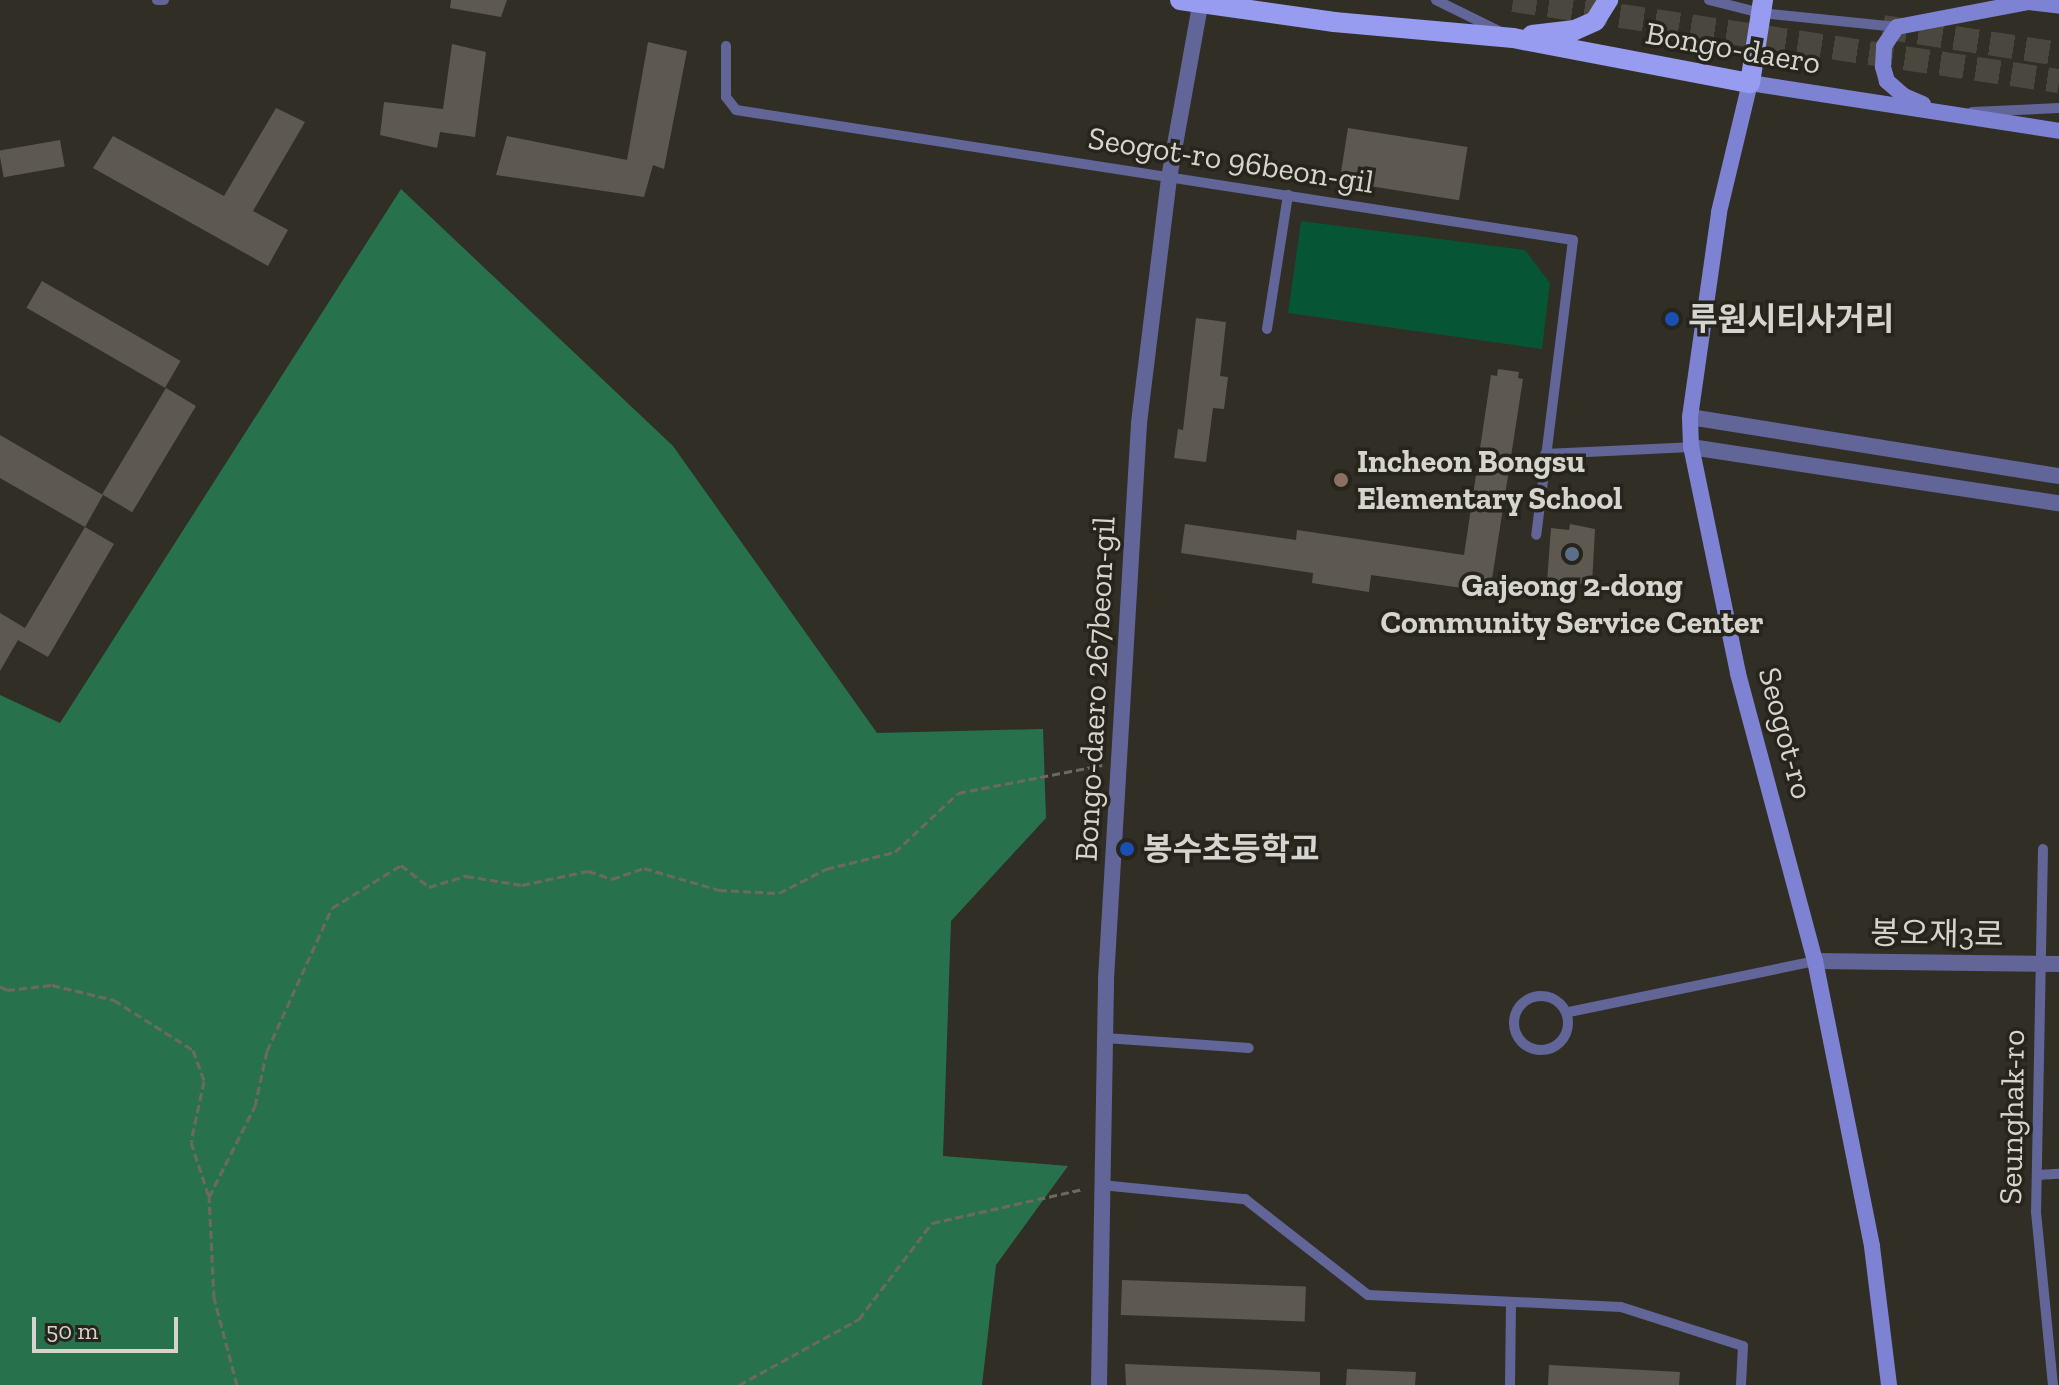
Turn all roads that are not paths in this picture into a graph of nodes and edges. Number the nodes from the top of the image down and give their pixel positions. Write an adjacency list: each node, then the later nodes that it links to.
1 (157, 0): 2 (lane)
2 (164, 0)
3 (1180, 0): 7 (main road, Bongo-daero)
4 (1436, 0): 12 (lane)
5 (1608, 0): 12 (main road)
6 (1709, 0): 9 (lane)
7 (1201, 1): 12 (main road, Bongo-daero); 18 (street, Bongo-daero 267beon-gil)
8 (2022, 1): 10 (main road); 11 (main road)
9 (1762, 6): 11 (lane); 14 (main road, Seogot-ro)
10 (2059, 6)
11 (1897, 27): 16 (main road)
12 (1513, 38): 14 (main road, Bongo-daero)
13 (726, 46): 18 (lane, Seogot-ro 96beon-gil)
14 (1750, 83): 16 (main road, Bongo-daero); 21 (main road, Seogot-ro)
15 (2059, 108): 16 (lane, Bongo-daero)
16 (1942, 113): 17 (main road, Bongo-daero)
17 (2059, 131)
18 (1169, 178): 19 (lane, Seogot-ro 96beon-gil); 32 (street, Bongo-daero 267beon-gil)
19 (1288, 195): 20 (lane); 23 (lane, Seogot-ro 96beon-gil)
20 (1267, 329)
21 (1690, 417): 22 (main road, Seogot-ro); 24 (street)
22 (1691, 447): 23 (lane); 25 (street); 28 (main road, Seogot-ro)
23 (1545, 454): 26 (lane, Seogot-ro 96beon-gil)
24 (2059, 476)
25 (2059, 503)
26 (1536, 535)
27 (2043, 849): 29 (lane, Seunghak-ro)
28 (1815, 961): 29 (street, 봉오재3로); 31 (lane); 41 (main road, Seogot-ro)
29 (2040, 963): 30 (street, 봉오재3로); 35 (lane, Seunghak-ro)
30 (2059, 964)
31 (1569, 1012): 31 (lane)
32 (1105, 1038): 33 (lane); 36 (street, Bongo-daero 267beon-gil)
33 (1249, 1048)
34 (2059, 1174): 35 (lane)
35 (2037, 1175): 42 (lane, Seunghak-ro)
36 (1101, 1185): 37 (lane); 38 (street, Bongo-daero 267beon-gil)
37 (1511, 1302): 39 (lane); 40 (lane)
38 (1099, 1385)
39 (1510, 1385)
40 (1741, 1385)
41 (1889, 1385)
42 (2053, 1385)

